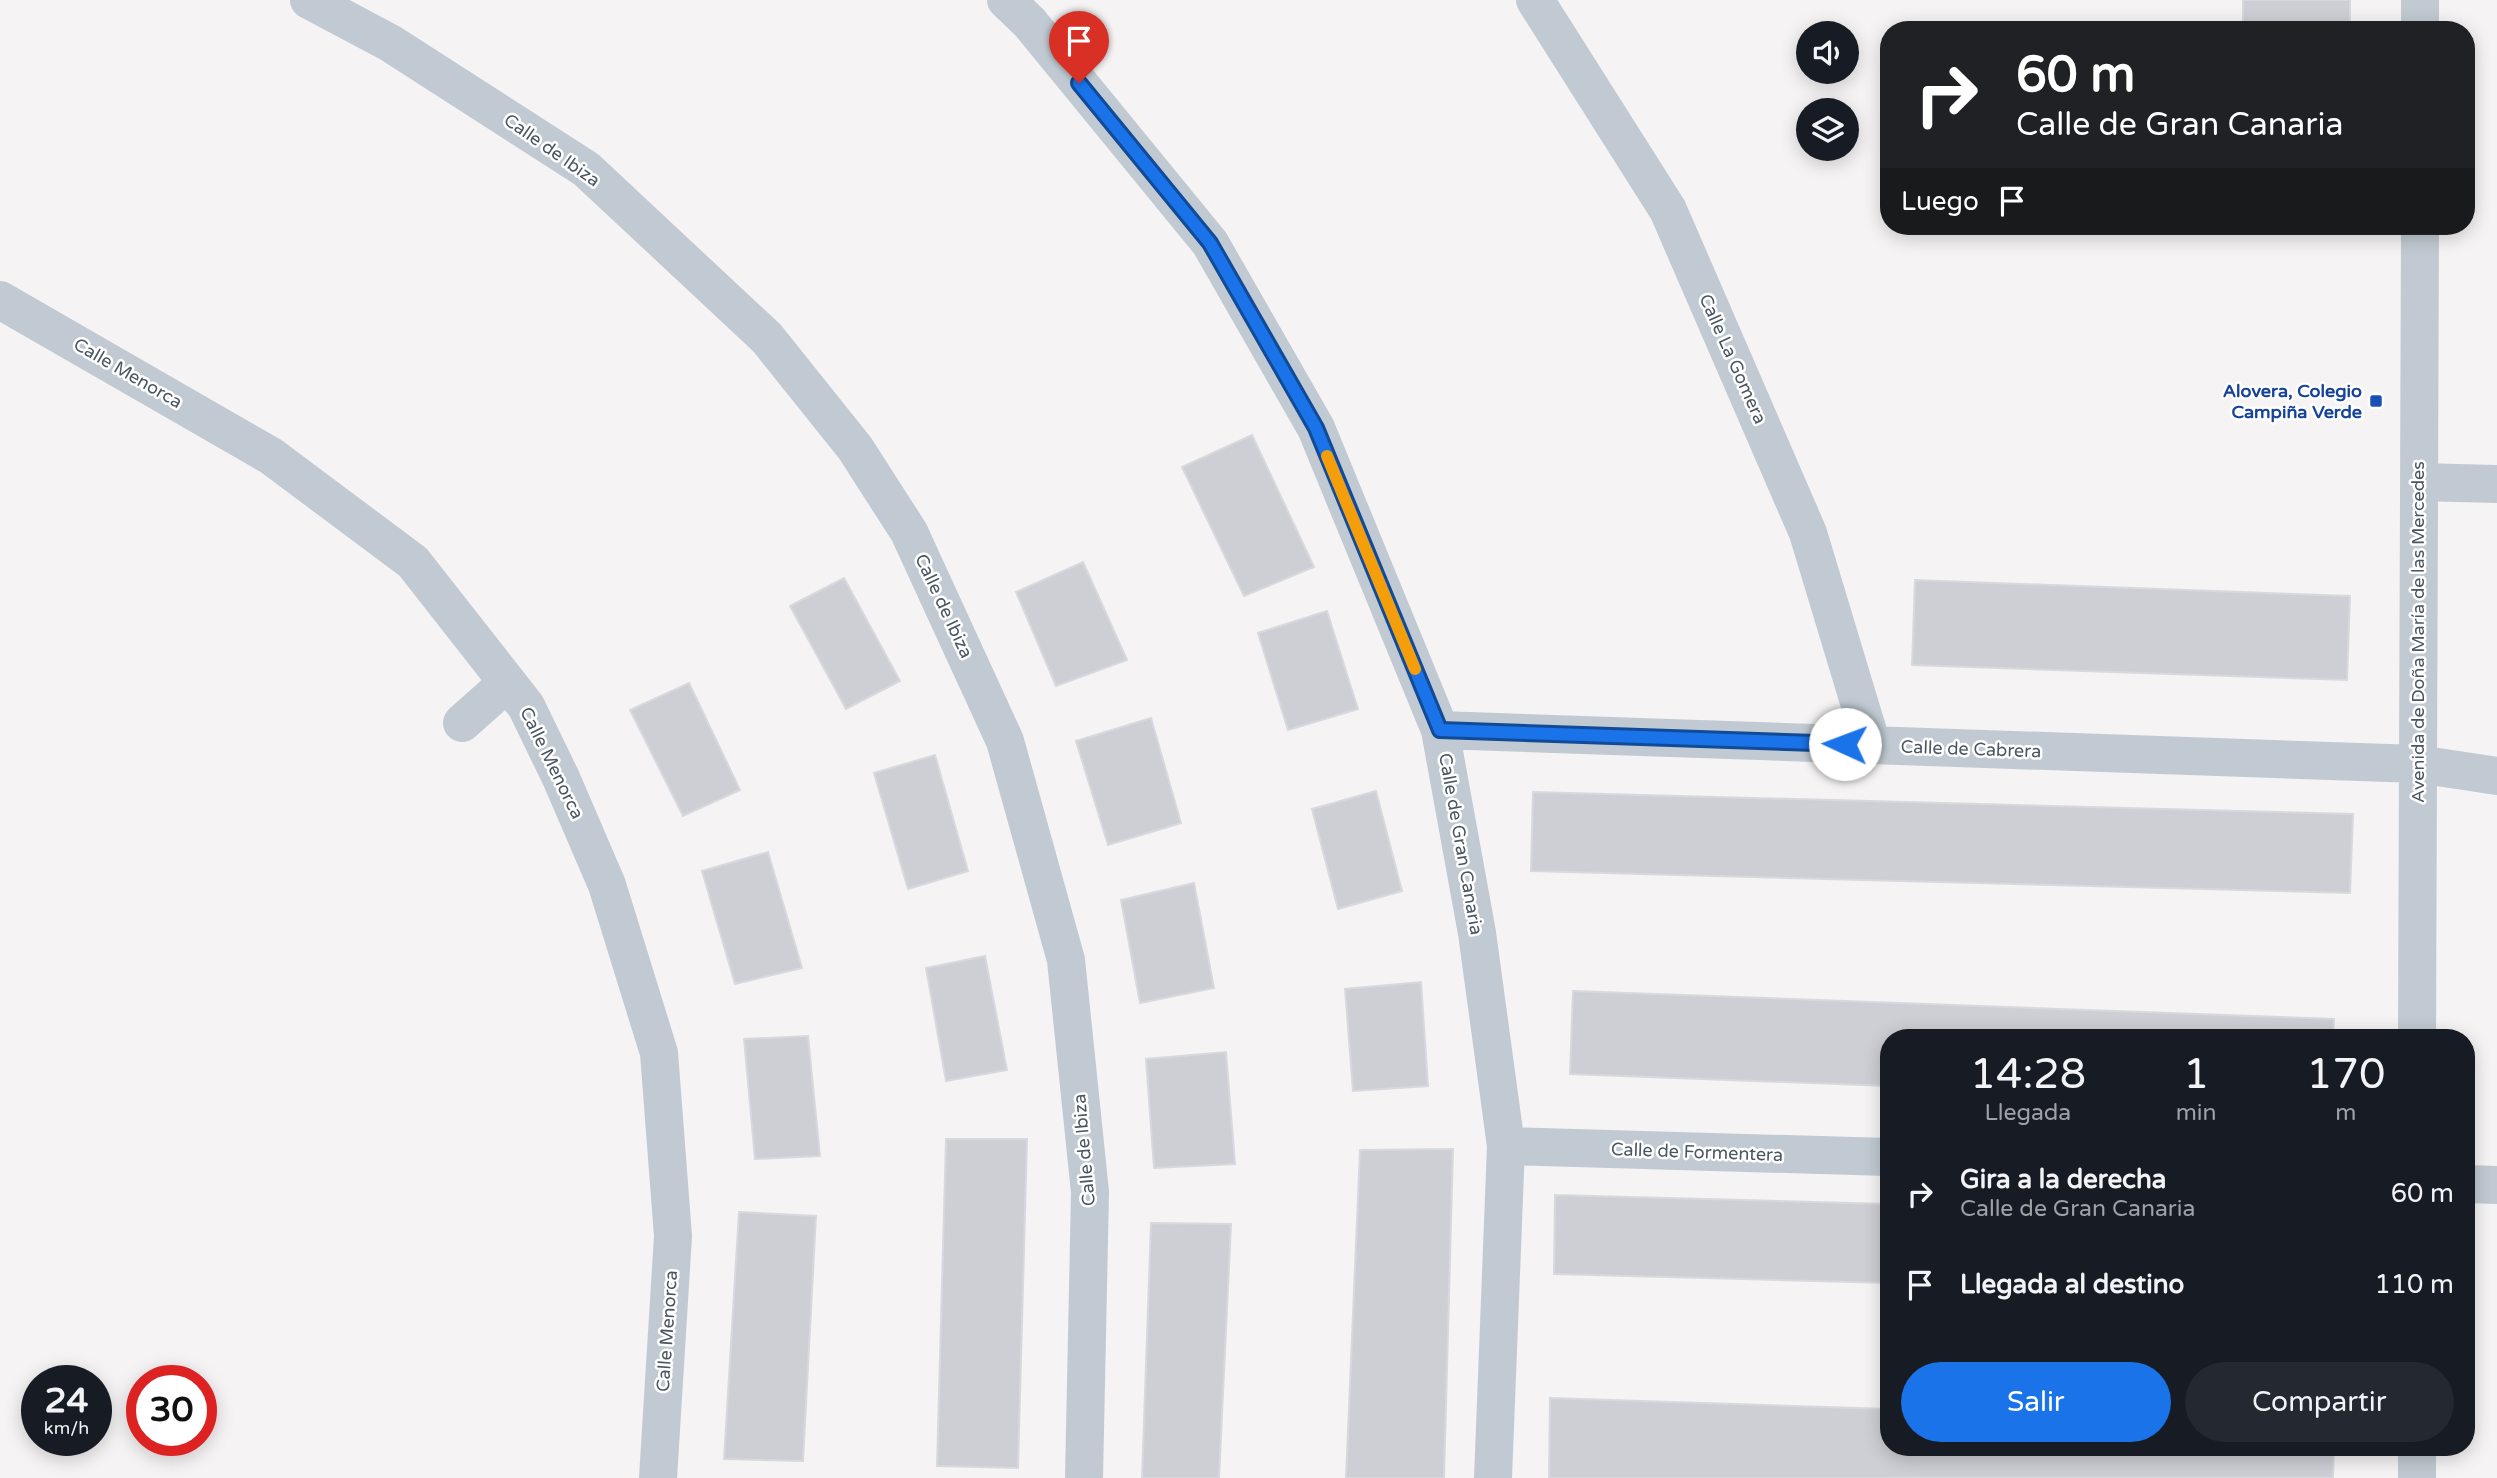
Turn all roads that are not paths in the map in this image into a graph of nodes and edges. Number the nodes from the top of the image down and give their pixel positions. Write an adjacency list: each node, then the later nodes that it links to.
1 (309, 0): 23 (street, Calle de Ibiza)
2 (1006, 0): 12 (street, Calle de Gran Canaria)
3 (1535, 0): 13 (street, Calle La Gomera)
4 (2420, 0): 5 (street)
5 (2420, 21)
6 (2420, 235): 8 (street, Avenida de Doña María de las Mercedes)
7 (0, 300): 10 (street, Calle Menorca)
8 (2419, 482): 9 (street); 14 (street, Avenida de Doña María de las Mercedes)
9 (2497, 484)
10 (508, 682): 11 (street); 22 (street, Calle Menorca)
11 (462, 723)
12 (1440, 730): 13 (street, Calle de Cabrera); 17 (street, Calle de Gran Canaria)
13 (1872, 745): 14 (street, Calle de Cabrera)
14 (2418, 764): 15 (street, Calle de Cabrera); 16 (street, Avenida de Doña María de las Mercedes)
15 (2497, 776)
16 (2417, 1029)
17 (1506, 1146): 18 (street, Calle de Formentera); 24 (street, Calle de Gran Canaria)
18 (1880, 1157)
19 (2475, 1184): 20 (street)
20 (2497, 1185)
21 (2417, 1456): 25 (street)
22 (658, 1478)
23 (1084, 1478)
24 (1493, 1478)
25 (2417, 1478)

